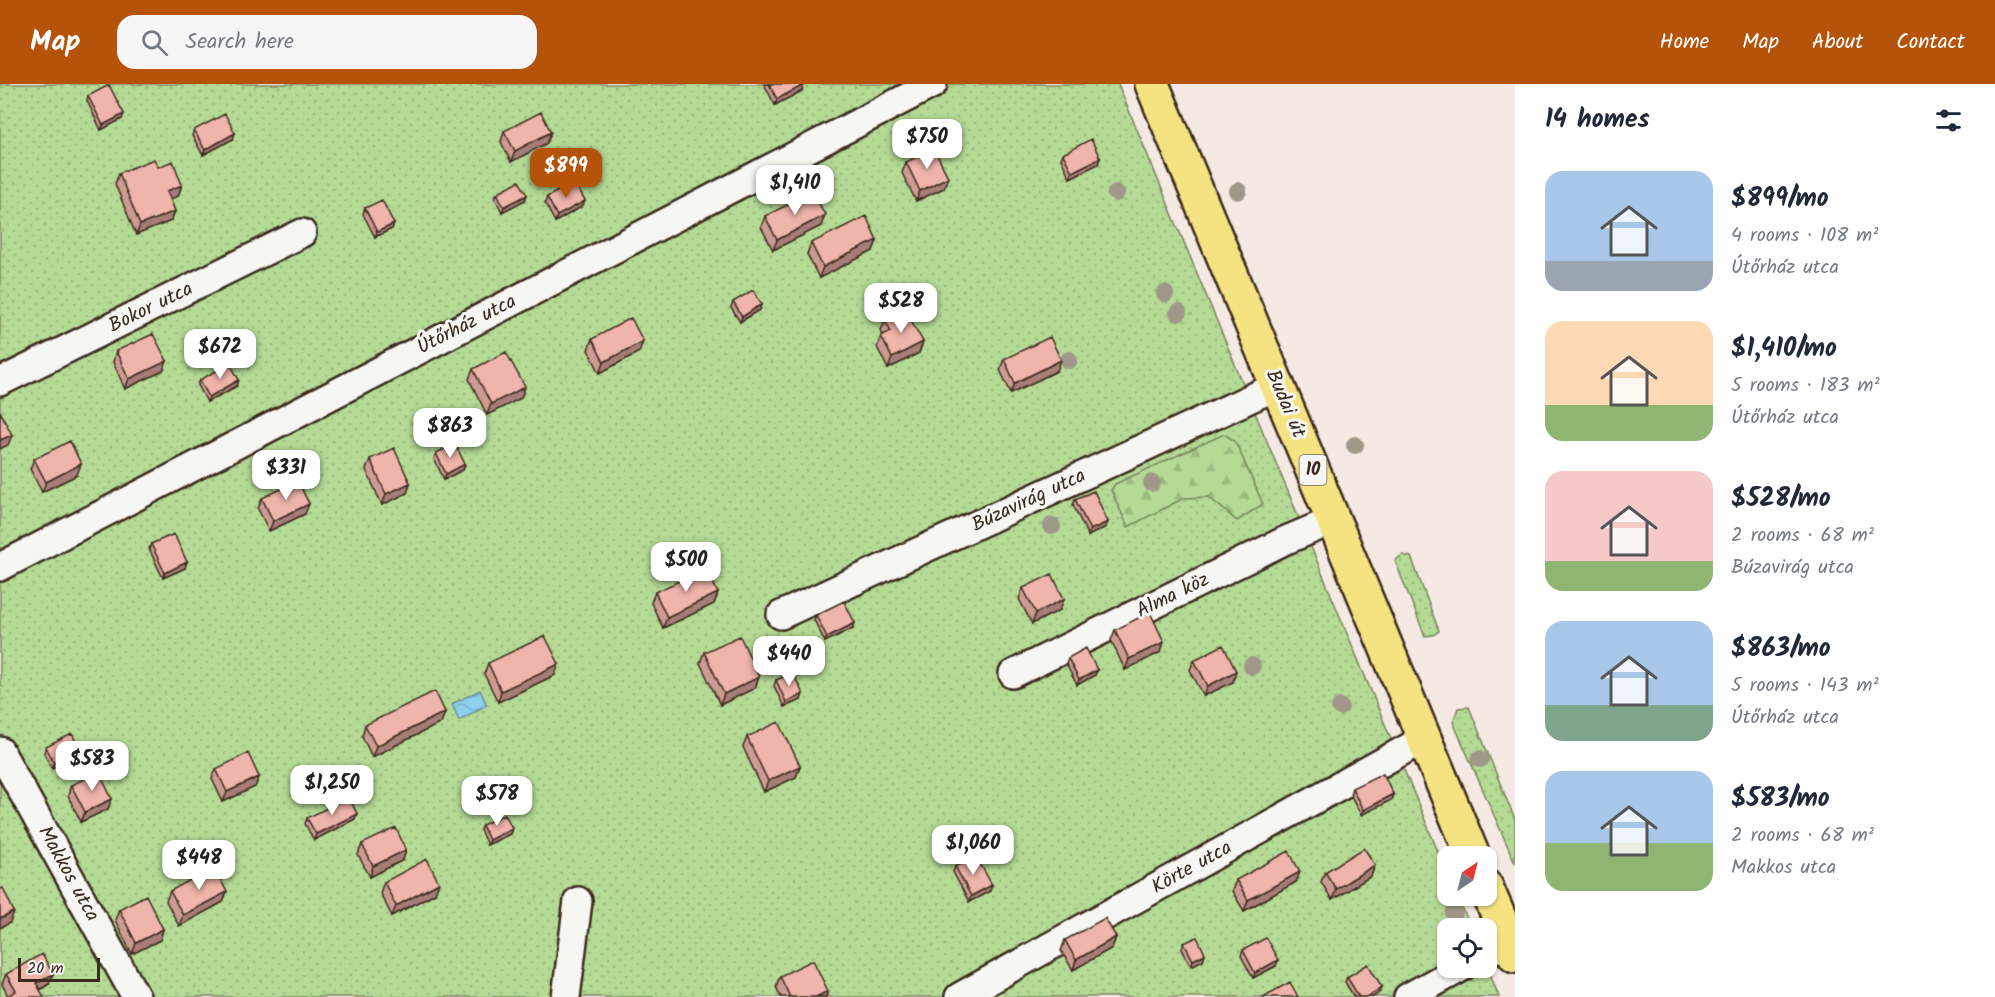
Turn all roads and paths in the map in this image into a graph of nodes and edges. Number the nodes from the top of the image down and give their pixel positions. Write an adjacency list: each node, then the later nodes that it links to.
1 (933, 84): 7 (street, Útőrház utca)
2 (1152, 84): 5 (main road, Budai út / 10)
3 (302, 233): 4 (street, Bokor utca)
4 (0, 382)
5 (1277, 386): 6 (main road, Budai út / 10); 8 (street, Búzavirág utca)
6 (1334, 520): 9 (street, Alma köz); 10 (main road, Budai út / 10)
7 (0, 567)
8 (782, 615)
9 (1013, 674)
10 (1424, 739): 12 (main road, Budai út / 10); 19 (street, Körte utca)
11 (0, 751): 17 (street, Makkos utca)
12 (1469, 846)
13 (578, 901): 18 (street)
14 (1491, 906): 15 (main road)
15 (1504, 950)
16 (1443, 978): 20 (street)
17 (136, 997)
18 (567, 997)
19 (959, 997)
20 (1408, 997)

